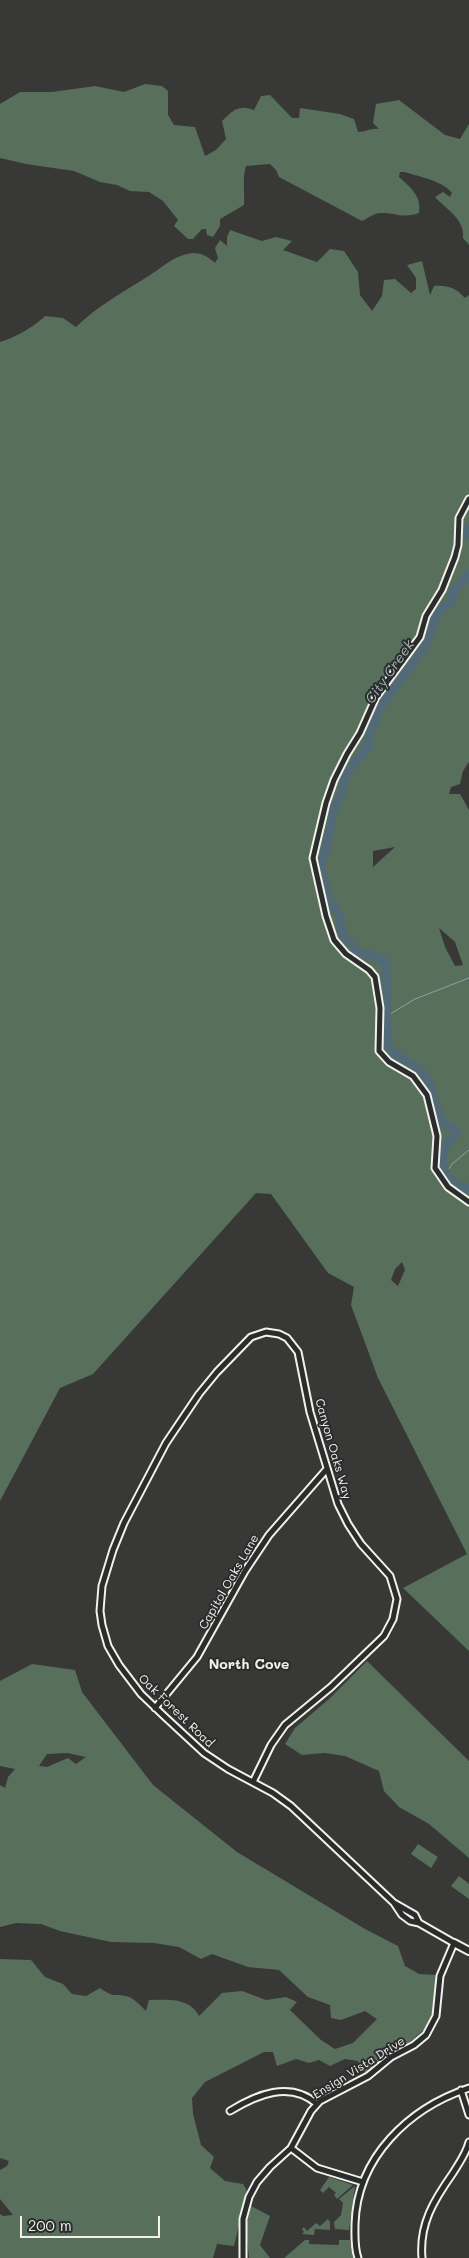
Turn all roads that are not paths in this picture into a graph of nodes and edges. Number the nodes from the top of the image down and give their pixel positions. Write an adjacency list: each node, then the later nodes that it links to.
1 (469, 499): 2 (street)
2 (469, 1202)
3 (273, 1332): 4 (street, Canyon Oaks Way); 5 (street, Oak Forest Road)
4 (326, 1470): 5 (street, Capitol Oaks Lane); 6 (street, Canyon Oaks Way)
5 (156, 1708): 6 (street, Oak Forest Road)
6 (253, 1782): 7 (street, Oak Forest Road)
7 (454, 1943): 8 (street); 11 (street, Ensign Vista Drive)
8 (469, 1951)
9 (469, 2088): 10 (street)
10 (461, 2090): 13 (street); 16 (street)
11 (317, 2104): 12 (street); 15 (street, Ensign Vista Drive)
12 (230, 2111)
13 (469, 2114)
14 (469, 2142): 19 (street)
15 (291, 2148): 16 (street); 17 (street, Ensign Vista Drive)
16 (363, 2182): 18 (street)
17 (243, 2258)
18 (358, 2258)
19 (422, 2258)

